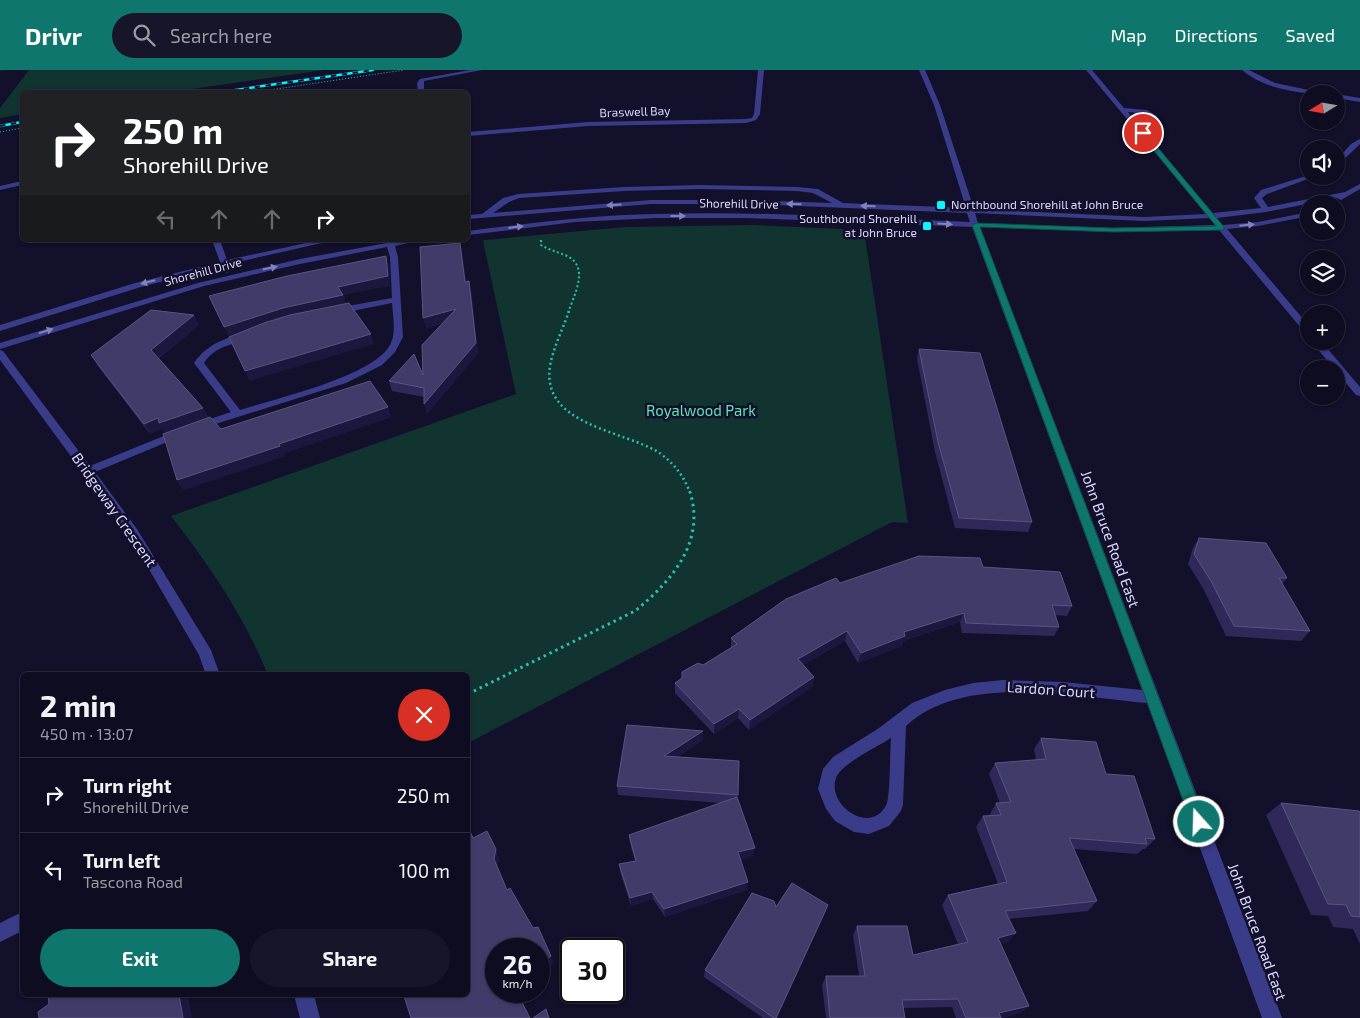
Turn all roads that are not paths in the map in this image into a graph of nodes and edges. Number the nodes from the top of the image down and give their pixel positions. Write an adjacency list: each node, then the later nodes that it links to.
1 (480, 70): 7 (street)
2 (760, 70): 12 (street, Braswell Bay)
3 (922, 70): 22 (street, John Bruce Road East)
4 (1088, 70): 10 (street)
5 (1246, 70): 6 (street)
6 (1300, 89)
7 (421, 90)
8 (1345, 98): 9 (street)
9 (1360, 100)
10 (1122, 110): 11 (street); 11 (street)
11 (1131, 120): 26 (street)
12 (470, 134)
13 (1360, 140): 14 (street)
14 (1345, 157)
15 (1300, 180): 21 (street)
16 (20, 183): 18 (street)
17 (1360, 186): 19 (street, Shorehill Drive)
18 (0, 188)
19 (1347, 194): 21 (street, Shorehill Drive)
20 (842, 206): 22 (street, Shorehill Drive, one-way to 20); 23 (street, Shorehill Drive, one-way to 23); 23 (street, Shorehill Drive)
21 (1266, 210): 26 (street, Shorehill Drive)
22 (971, 211): 26 (street, Shorehill Drive); 27 (street, John Bruce Road East)
23 (485, 215): 25 (street, Shorehill Drive)
24 (1300, 215): 28 (street, Shorehill Drive, one-way to 24)
25 (470, 217)
26 (1212, 217): 28 (street)
27 (976, 225): 28 (street, Shorehill Drive); 29 (street, Shorehill Drive, one-way to 27); 48 (street, John Bruce Road East)
28 (1221, 228): 38 (street)
29 (470, 233)
30 (217, 242): 34 (street)
31 (323, 242): 34 (street, Shorehill Drive)
32 (404, 242): 33 (street, Shorehill Drive)
33 (390, 244): 35 (street, Shorehill Drive, one-way to 33); 36 (street)
34 (224, 263): 35 (street); 39 (street, Shorehill Drive, one-way to 39)
35 (230, 277): 41 (street, Shorehill Drive, one-way to 35)
36 (396, 300): 37 (street); 45 (street)
37 (325, 314)
38 (1300, 321)
39 (0, 328)
40 (257, 332): 45 (street)
41 (0, 346)
42 (1324, 350): 44 (street)
43 (0, 353): 46 (street, Bridgeway Crescent)
44 (1360, 393)
45 (238, 414): 46 (street)
46 (88, 471): 47 (street, Bridgeway Crescent)
47 (212, 672)
48 (1152, 697): 49 (street, Lardon Court); 54 (street, John Bruce Road East)
49 (899, 723): 49 (street, Lardon Court)
50 (20, 923): 51 (street)
51 (0, 933)
52 (305, 997): 53 (street)
53 (310, 1018)
54 (1272, 1018)

